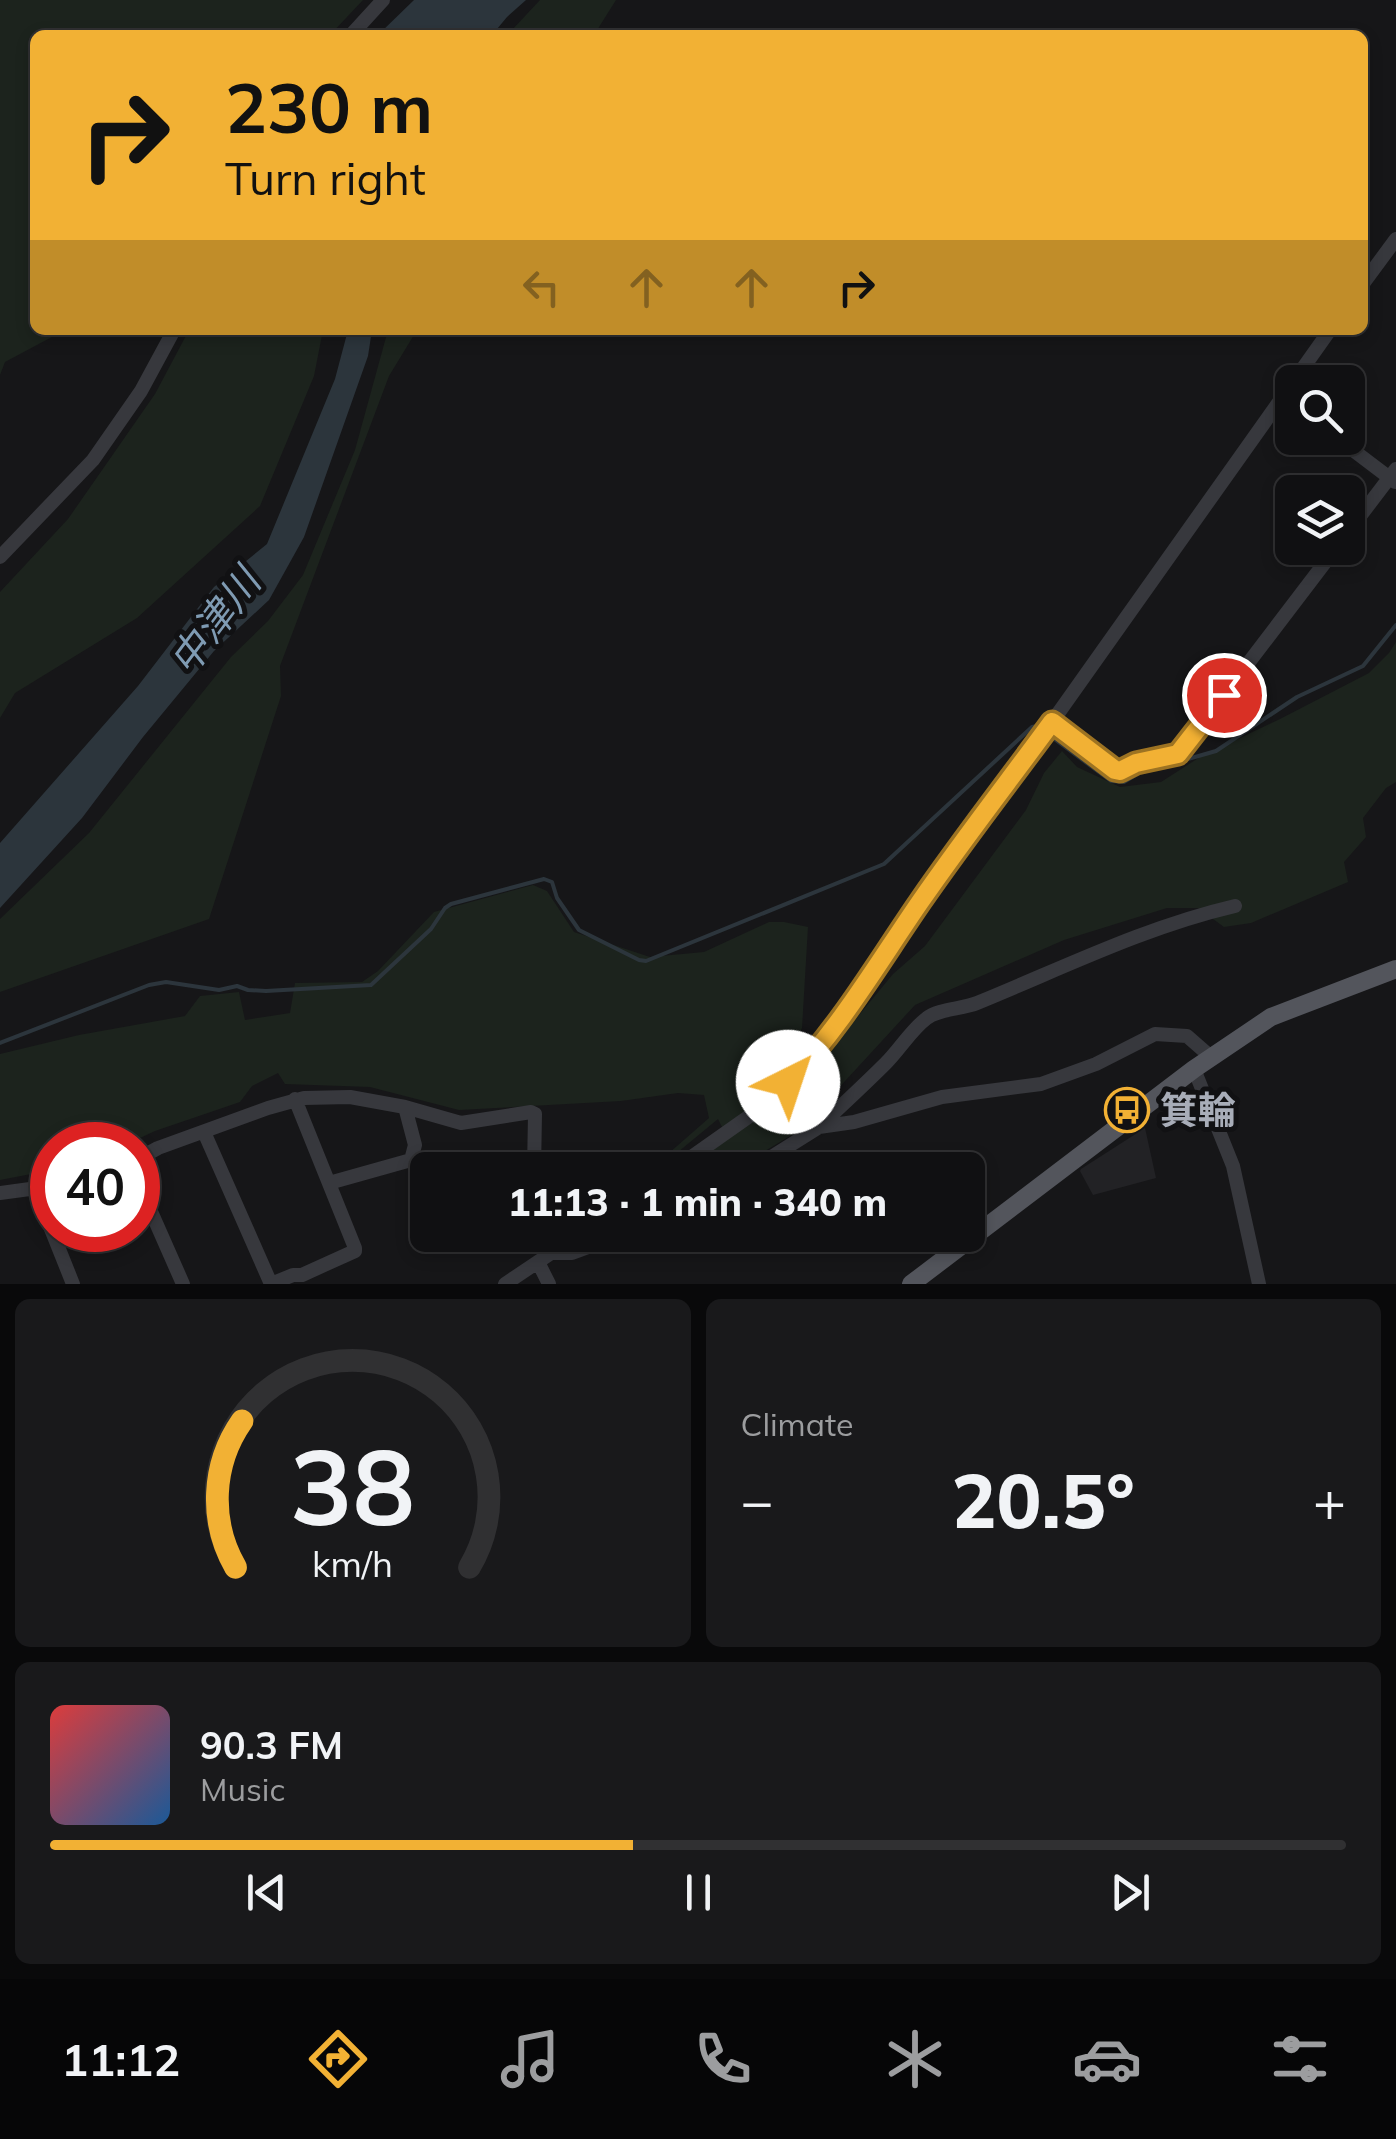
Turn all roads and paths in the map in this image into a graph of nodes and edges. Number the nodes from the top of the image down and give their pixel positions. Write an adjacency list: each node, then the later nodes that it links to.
1 (383, 0): 2 (street)
2 (356, 30)
3 (1396, 239): 4 (street)
4 (1368, 277)
5 (171, 335): 12 (street)
6 (1327, 335): 7 (street)
7 (1308, 365)
8 (1275, 416): 14 (street)
9 (1362, 455): 10 (street)
10 (1394, 476): 11 (street)
11 (1365, 511)
12 (0, 556)
13 (1323, 565): 14 (street)
14 (1051, 723): 26 (street)
15 (1235, 906): 21 (street)
16 (1396, 969): 17 (main road)
17 (1212, 1057): 18 (main road); 21 (street)
18 (1194, 1069): 42 (main road); 43 (street)
19 (295, 1099): 20 (street); 22 (street); 29 (street)
20 (406, 1107): 24 (street); 25 (street)
21 (819, 1127): 27 (street)
22 (204, 1132): 23 (street); 37 (street)
23 (160, 1147)
24 (413, 1152)
25 (534, 1152)
26 (699, 1152)
27 (779, 1152)
28 (410, 1160): 29 (street)
29 (328, 1183): 37 (street)
30 (30, 1190): 31 (street)
31 (0, 1193)
32 (160, 1231): 39 (street)
33 (60, 1252): 38 (street)
34 (578, 1252): 35 (street)
35 (551, 1253): 36 (street)
36 (538, 1262): 40 (street); 41 (street)
37 (304, 1280)
38 (73, 1284)
39 (184, 1284)
40 (505, 1284)
41 (549, 1284)
42 (911, 1284)
43 (1258, 1284)

